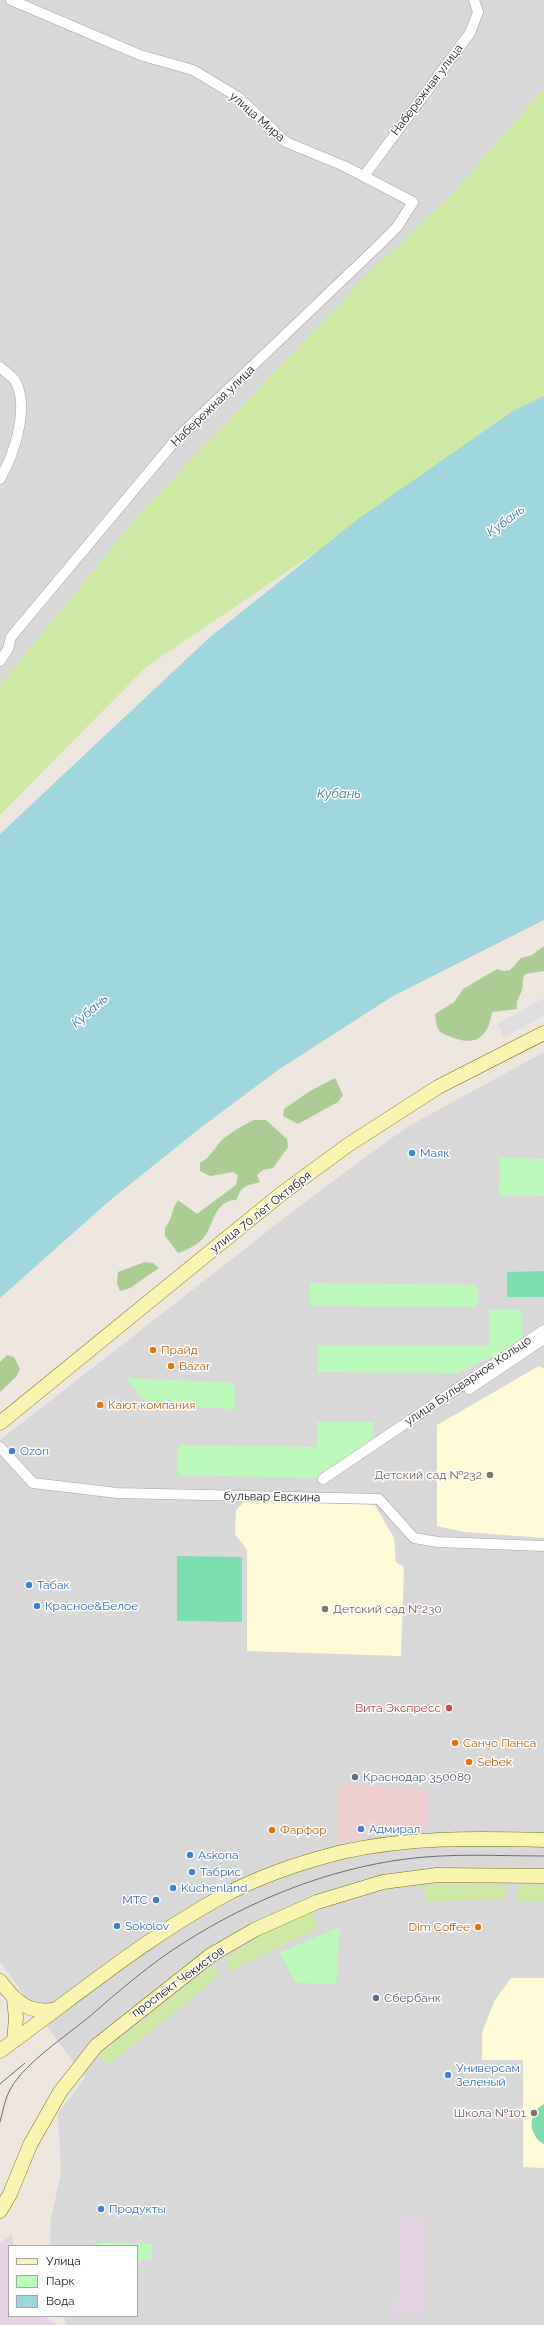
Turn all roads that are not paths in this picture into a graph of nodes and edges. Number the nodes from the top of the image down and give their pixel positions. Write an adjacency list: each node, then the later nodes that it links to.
1 (11, 0): 3 (street, улица Мира)
2 (474, 0): 3 (street, Набережная улица)
3 (364, 176): 4 (street, улица Мира)
4 (413, 202): 7 (street, Набережная улица)
5 (0, 367): 6 (street)
6 (0, 479)
7 (11, 637): 8 (street); 9 (street, Набережная улица)
8 (0, 646)
9 (0, 661)
10 (544, 1033): 13 (main road, улица 70 лет Октября)
11 (544, 1330): 14 (street, улица Бульварное Кольцо)
12 (544, 1339): 14 (street, улица Бульварное Кольцо)
13 (0, 1423)
14 (392, 1432): 16 (street, улица Бульварное Кольцо)
15 (0, 1447): 17 (street, бульвар Евскина)
16 (323, 1479)
17 (544, 1546)
18 (544, 1840): 22 (main road)
19 (544, 1876): 25 (main road, проспект Чекистов)
20 (0, 1981): 21 (main road)
21 (14, 1998): 22 (main road); 23 (main road)
22 (57, 2009): 23 (main road)
23 (14, 2041): 24 (main road)
24 (0, 2051)
25 (0, 2211)

